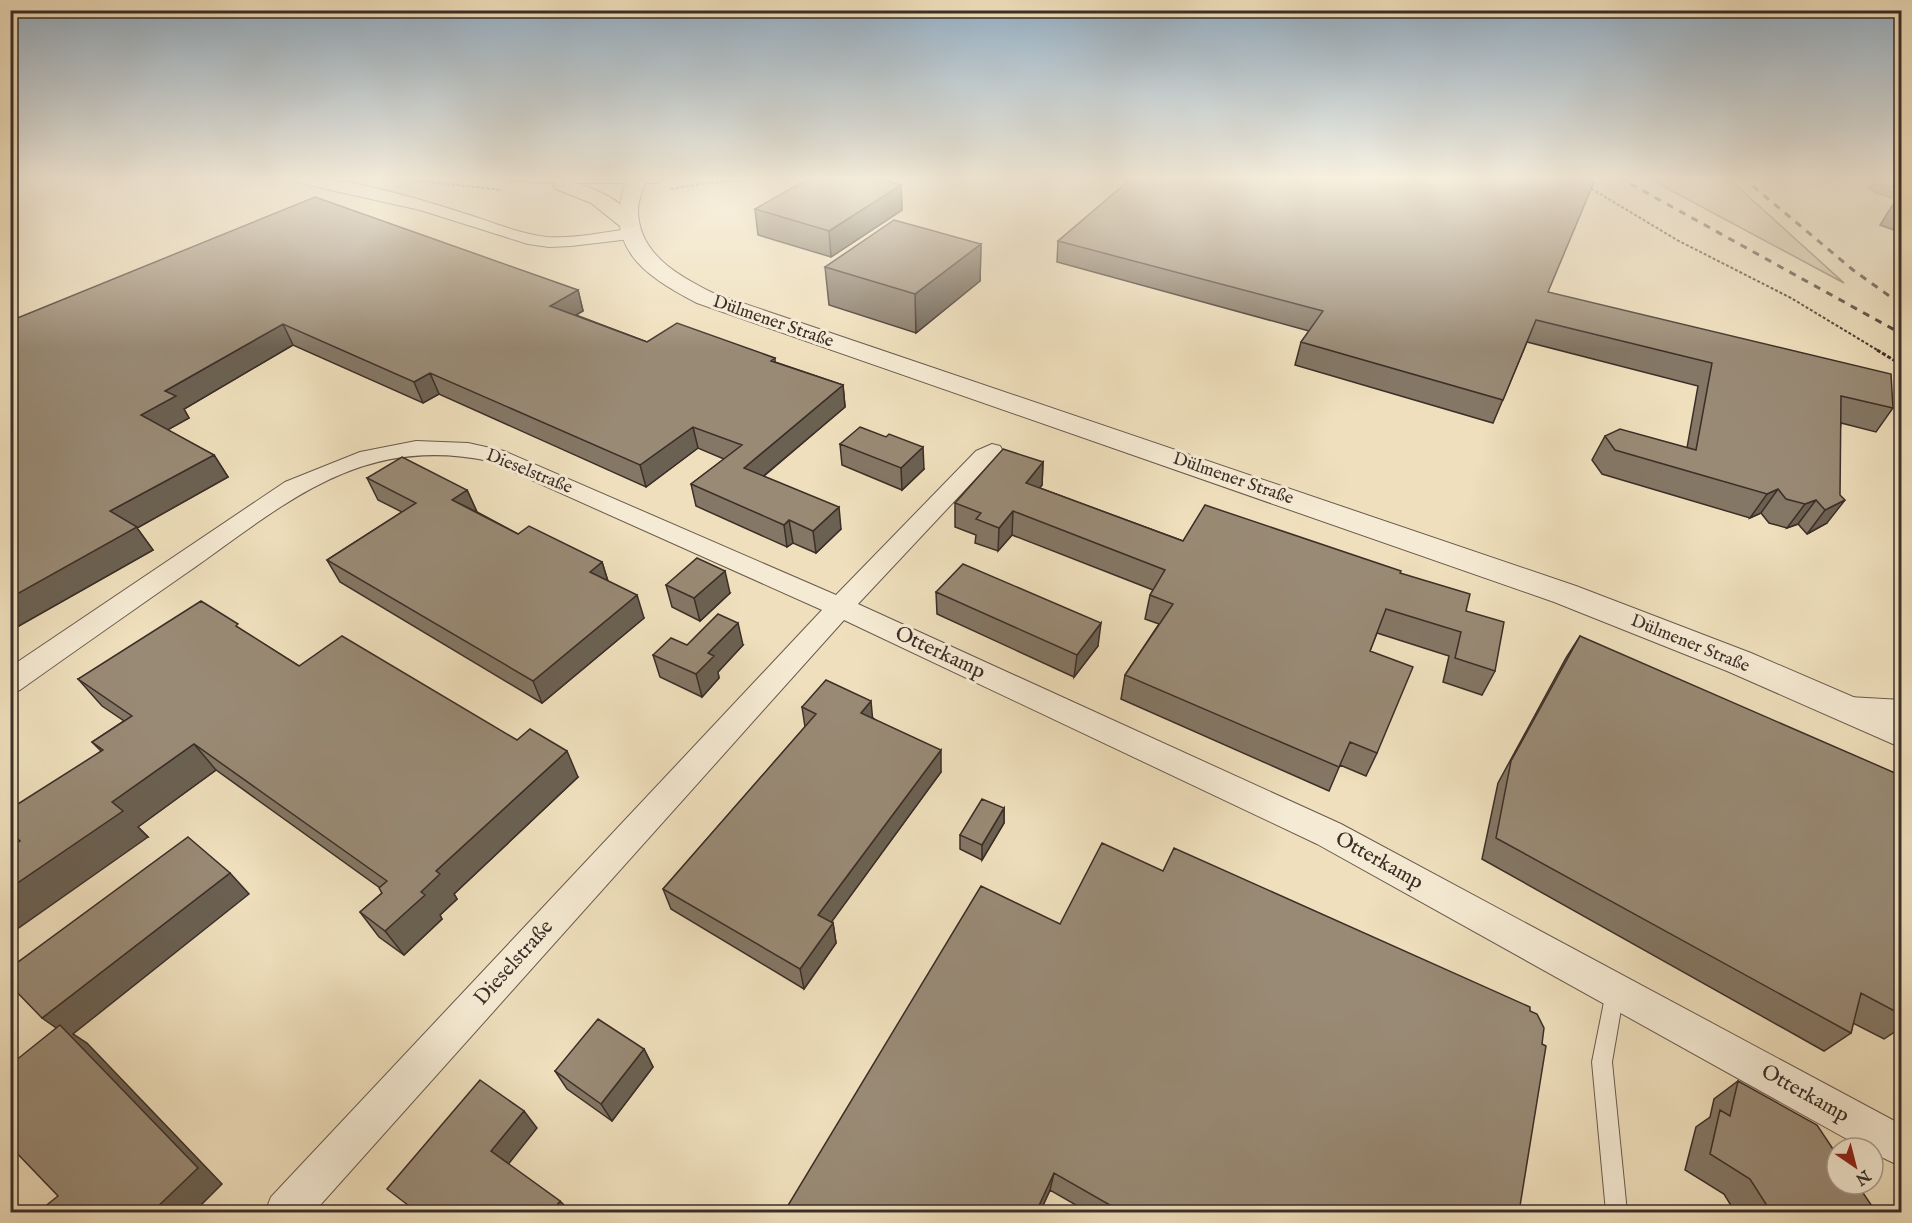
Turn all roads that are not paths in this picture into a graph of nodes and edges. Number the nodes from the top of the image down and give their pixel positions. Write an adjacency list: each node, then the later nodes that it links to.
1 (512, 234): 2 (street)
2 (606, 234)
3 (632, 234): 7 (street, Dülmener Straße)
4 (992, 451): 5 (street, Dieselstraße)
5 (840, 607): 6 (street, Dieselstraße); 10 (street, Otterkamp); 12 (street, Dieselstraße)
6 (10, 681)
7 (1843, 708): 8 (street); 9 (street, Dülmener Straße)
8 (1902, 712)
9 (1902, 734)
10 (1615, 990): 11 (street, Otterkamp); 13 (lane)
11 (1902, 1147)
12 (286, 1212)
13 (1617, 1212)

